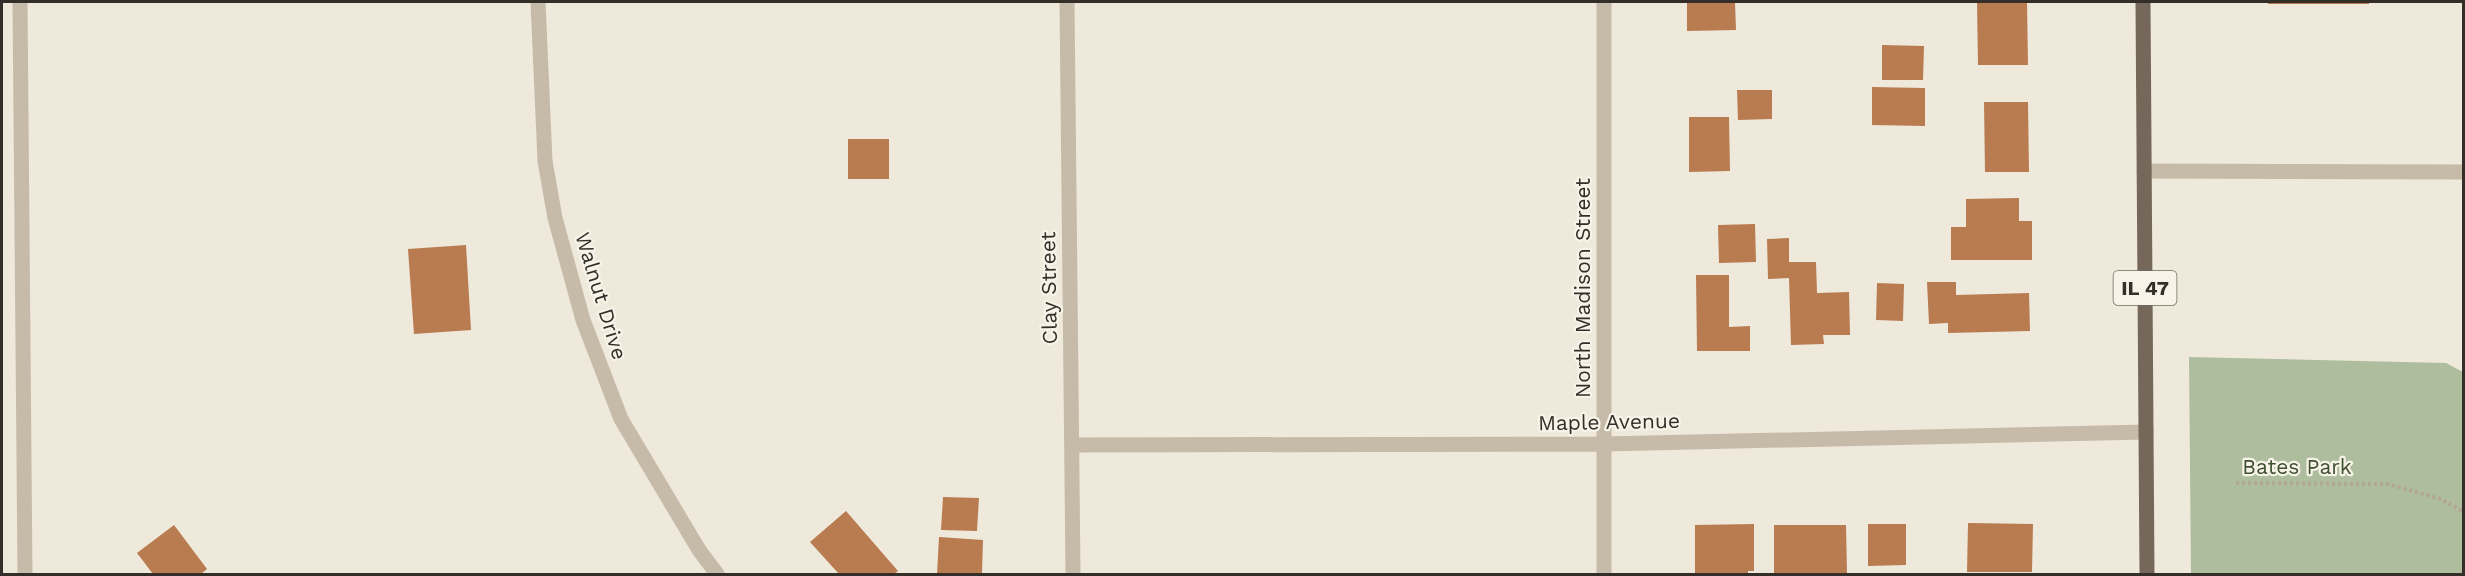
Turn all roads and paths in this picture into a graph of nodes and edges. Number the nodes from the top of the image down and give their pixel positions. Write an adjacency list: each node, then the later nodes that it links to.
1 (20, 2): 13 (street)
2 (538, 2): 14 (street, Walnut Drive)
3 (1067, 2): 10 (street, Clay Street)
4 (1604, 2): 9 (street, North Madison Street)
5 (2143, 2): 6 (main road, IL 47)
6 (2144, 171): 7 (street); 8 (main road, IL 47)
7 (2463, 172)
8 (2146, 432): 9 (street, Maple Avenue); 17 (main road, IL 47)
9 (1604, 444): 10 (street, Maple Avenue); 16 (street, North Madison Street)
10 (1072, 445): 15 (street, Clay Street)
11 (2236, 483): 12 (path)
12 (2463, 512)
13 (25, 574)
14 (717, 574)
15 (1073, 574)
16 (1604, 574)
17 (2147, 574)

